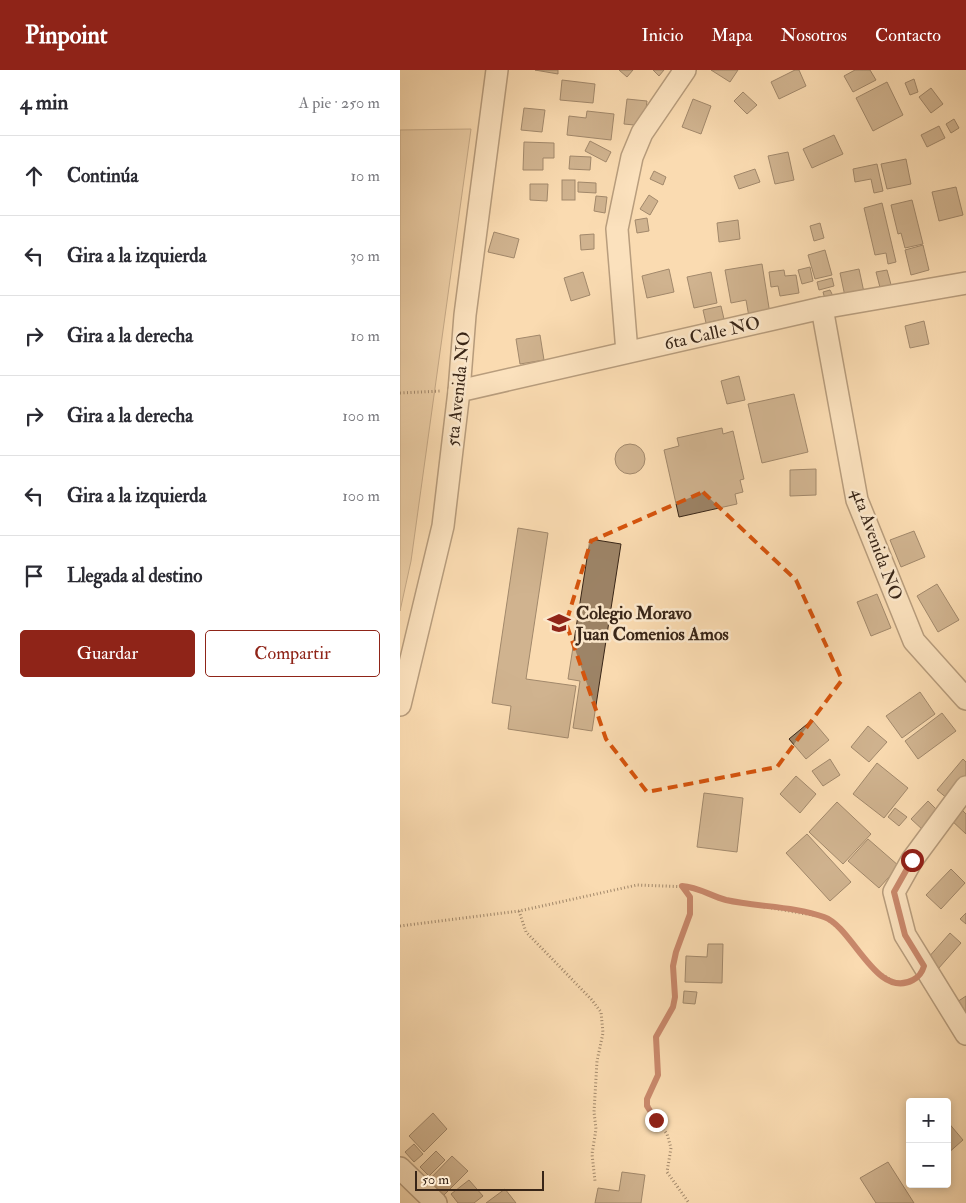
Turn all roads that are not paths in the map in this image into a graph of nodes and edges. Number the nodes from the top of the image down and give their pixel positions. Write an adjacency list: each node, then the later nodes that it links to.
1 (497, 70): 6 (street, 5ta Avenida NO)
2 (685, 70): 5 (street)
3 (966, 282): 4 (street, 6ta Calle NO)
4 (822, 308): 5 (street, 6ta Calle NO); 7 (street, 4ta Avenida NO)
5 (627, 352): 6 (street, 6ta Calle NO)
6 (459, 391): 8 (street, 5ta Avenida NO)
7 (966, 699)
8 (400, 705)
9 (966, 787): 10 (street)
10 (966, 1034)
11 (400, 1168): 12 (street)
12 (436, 1203)

